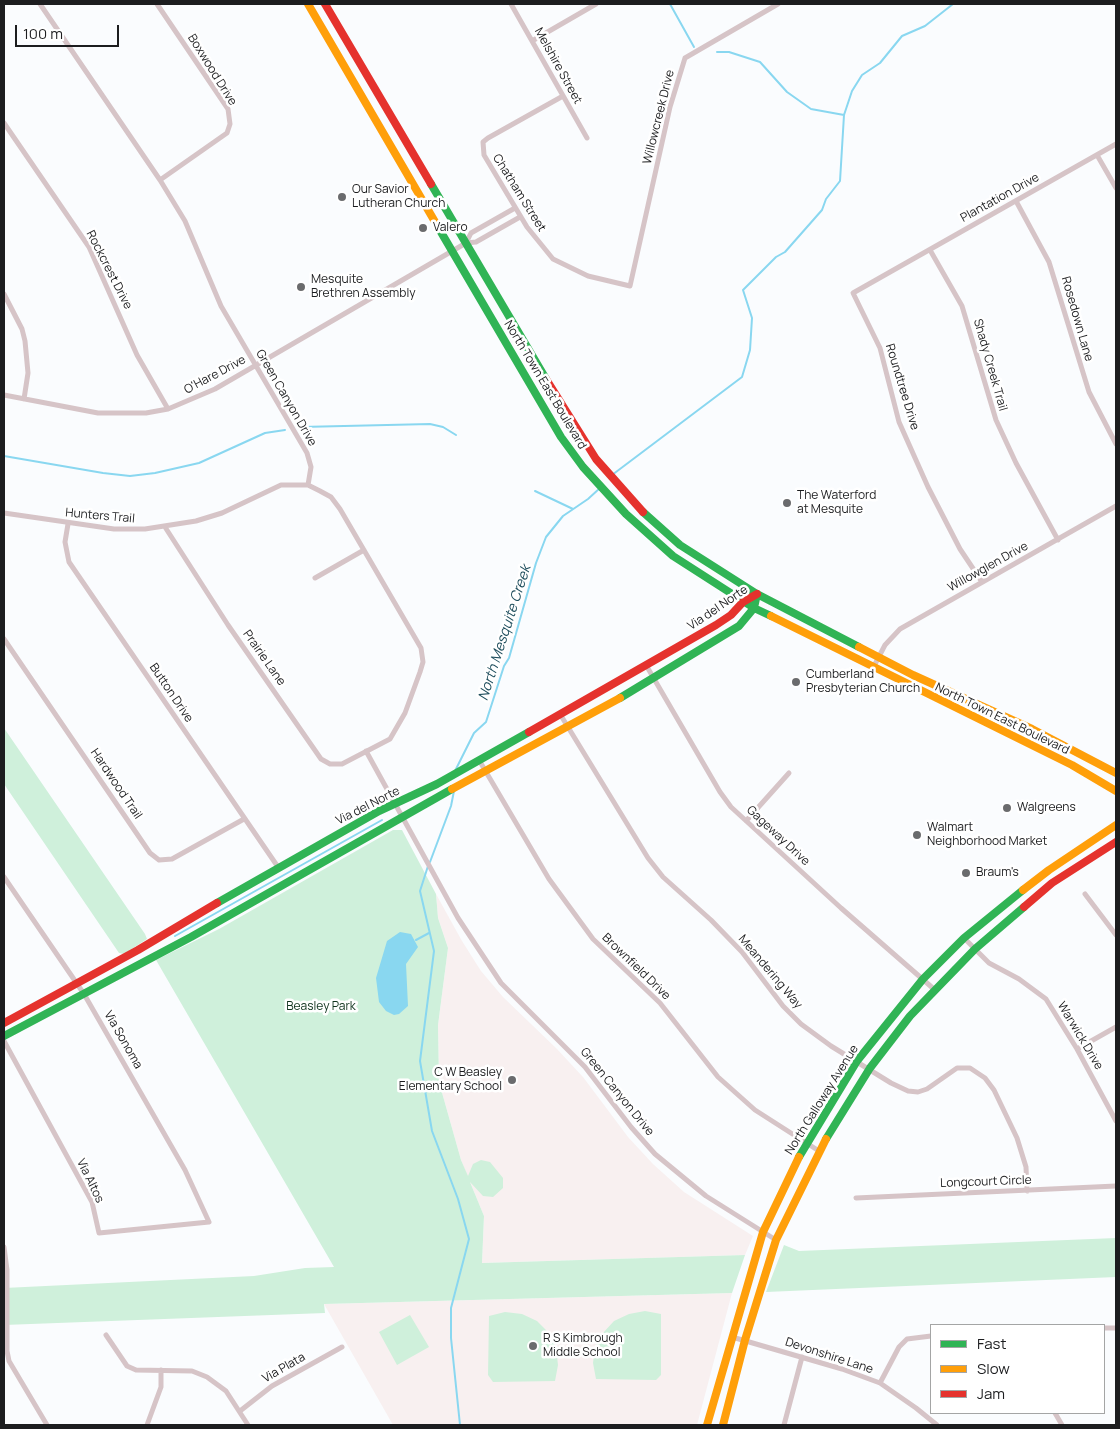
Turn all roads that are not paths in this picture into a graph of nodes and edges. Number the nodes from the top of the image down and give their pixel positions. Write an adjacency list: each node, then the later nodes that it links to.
1 (40, 4): 16 (street, Green Canyon Drive)
2 (157, 4): 16 (street, Boxwood Drive)
3 (308, 4): 12 (main road, North Town East Boulevard)
4 (325, 4): 11 (main road, North Town East Boulevard)
5 (511, 4): 8 (street, Melshire Street)
6 (596, 4): 8 (street)
7 (778, 4): 25 (street, Willowcreek Drive)
8 (532, 41): 9 (street, Melshire Street)
9 (563, 96): 13 (street, Melshire Street); 19 (street, Chatham Street)
10 (4, 123): 30 (street, Rockcrest Drive)
11 (398, 128): 12 (main road); 21 (main road, North Town East Boulevard)
12 (385, 136): 23 (main road, North Town East Boulevard)
13 (586, 138)
14 (1116, 144): 15 (street, Plantation Drive)
15 (1098, 155): 17 (street); 18 (street, Plantation Drive)
16 (160, 180): 27 (street, Green Canyon Drive)
17 (1116, 188)
18 (1016, 201): 22 (street, Plantation Drive); 31 (street, Rosedown Lane)
19 (515, 208): 20 (street, Chatham Street); 21 (street)
20 (520, 217): 21 (street); 25 (street, Chatham Street)
21 (466, 243): 23 (street, O'Hare Drive); 37 (main road, North Town East Boulevard)
22 (930, 250): 24 (street, Plantation Drive); 39 (street, Shady Creek Trail)
23 (452, 251): 27 (street, O'Hare Drive); 38 (main road, North Town East Boulevard)
24 (894, 268): 42 (street, Roundtree Drive)
25 (630, 286)
26 (4, 294): 29 (street)
27 (256, 365): 30 (street, O'Hare Drive); 32 (street, Green Canyon Drive)
28 (4, 395): 29 (street, O'Hare Drive)
29 (24, 399): 30 (street, O'Hare Drive)
30 (168, 409)
31 (1116, 444)
32 (308, 486): 36 (street, Hunters Trail); 40 (street)
33 (1116, 506): 39 (street, Willowglen Drive)
34 (4, 513): 35 (street, Hunters Trail)
35 (68, 524): 36 (street, Hunters Trail); 65 (street, Button Drive)
36 (165, 527): 56 (street, Prairie Lane)
37 (660, 529): 38 (main road); 43 (main road, North Town East Boulevard)
38 (654, 540): 44 (main road, North Town East Boulevard)
39 (1058, 540): 42 (street, Willowglen Drive)
40 (364, 550): 41 (street); 56 (street)
41 (315, 578)
42 (982, 582): 47 (street, Willowglen Drive)
43 (757, 594): 44 (main road, Via del Norte); 45 (main road, Via del Norte); 47 (main road, North Town East Boulevard)
44 (743, 602): 45 (main road, North Town East Boulevard); 48 (main road, Via del Norte)
45 (754, 608): 49 (main road, North Town East Boulevard); 50 (main road, Via del Norte)
46 (4, 638): 65 (street, Hardwood Trail)
47 (878, 656): 49 (street, Willowglen Drive); 52 (main road, North Town East Boulevard)
48 (646, 665): 50 (street, Gageway Drive); 51 (main road, Via del Norte)
49 (873, 668): 54 (main road, North Town East Boulevard)
50 (655, 678): 53 (main road, Via del Norte); 66 (street, Gageway Drive)
51 (560, 714): 53 (street, Meandering Way); 57 (main road, Via del Norte)
52 (1003, 716): 54 (main road); 55 (main road, North Town East Boulevard)
53 (568, 728): 59 (main road, Via del Norte); 86 (street, Meandering Way)
54 (997, 728): 58 (main road, North Town East Boulevard)
55 (1069, 749): 58 (main road); 61 (main road, North Town East Boulevard)
56 (366, 751): 63 (street)
57 (479, 760): 59 (street, Brownfield Drive); 63 (main road, Via del Norte)
58 (1063, 761): 62 (main road, North Town East Boulevard)
59 (485, 771): 64 (main road, Via del Norte); 89 (street, Brownfield Drive)
60 (789, 772): 66 (street)
61 (1116, 773)
62 (1116, 791)
63 (395, 804): 64 (street); 69 (main road, Via del Norte)
64 (402, 818): 80 (main road, Via del Norte); 95 (street, Green Canyon Drive)
65 (244, 819): 69 (street, Button Drive)
66 (746, 820): 77 (street, Gageway Drive)
67 (1116, 825): 70 (main road, North Galloway Avenue)
68 (1116, 842): 72 (main road, North Galloway Avenue)
69 (278, 867): 78 (main road, Via del Norte)
70 (1048, 871): 72 (main road); 75 (main road, North Galloway Avenue)
71 (4, 877): 78 (street, Via Sonoma)
72 (1055, 881): 76 (main road, North Galloway Avenue)
73 (1085, 894): 74 (street)
74 (1116, 935)
75 (964, 938): 76 (street, Warwick Drive); 77 (main road, North Galloway Avenue)
76 (975, 949): 79 (main road, North Galloway Avenue); 85 (street, Warwick Drive)
77 (923, 979): 79 (street, Gageway Drive); 86 (main road, North Galloway Avenue)
78 (77, 983): 80 (street, Via Sonoma); 81 (main road, Via del Norte)
79 (934, 990): 87 (main road, North Galloway Avenue)
80 (84, 994): 83 (main road, Via del Norte); 94 (street, Via Sonoma)
81 (4, 1023)
82 (1116, 1027): 85 (street)
83 (4, 1036)
84 (4, 1041): 94 (street, Via Altos)
85 (1077, 1049): 88 (street, Warwick Drive)
86 (857, 1061): 87 (street, Meandering Way); 89 (main road, North Galloway Avenue)
87 (870, 1068): 90 (main road, North Galloway Avenue); 92 (street, Meandering Way)
88 (1116, 1121)
89 (806, 1143): 90 (street, Brownfield Drive); 95 (main road, North Galloway Avenue)
90 (819, 1151): 96 (main road, North Galloway Avenue)
91 (1116, 1186): 92 (street, Longcourt Circle)
92 (1027, 1191): 93 (street, Longcourt Circle)
93 (856, 1198)
94 (209, 1222)
95 (762, 1232): 96 (street, Green Canyon Drive); 100 (main road, North Galloway Avenue)
96 (776, 1240): 101 (main road, North Galloway Avenue)
97 (4, 1247): 109 (street)
98 (106, 1335): 104 (street)
99 (930, 1336): 105 (street)
100 (732, 1337): 101 (street, Devonshire Lane); 108 (main road, North Galloway Avenue)
101 (745, 1340): 103 (street, Devonshire Lane); 113 (main road, North Galloway Avenue)
102 (342, 1347): 106 (street, Via Plata)
103 (802, 1357): 105 (street, Devonshire Lane); 114 (street)
104 (161, 1370): 106 (street); 110 (street)
105 (880, 1384): 115 (street, Devonshire Lane)
106 (240, 1411): 111 (street)
107 (1056, 1414): 116 (street)
108 (708, 1424): 112 (main road)
109 (47, 1425)
110 (147, 1425)
111 (248, 1425)
112 (717, 1425)
113 (723, 1425)
114 (784, 1425)
115 (937, 1425)
116 (1062, 1425)

